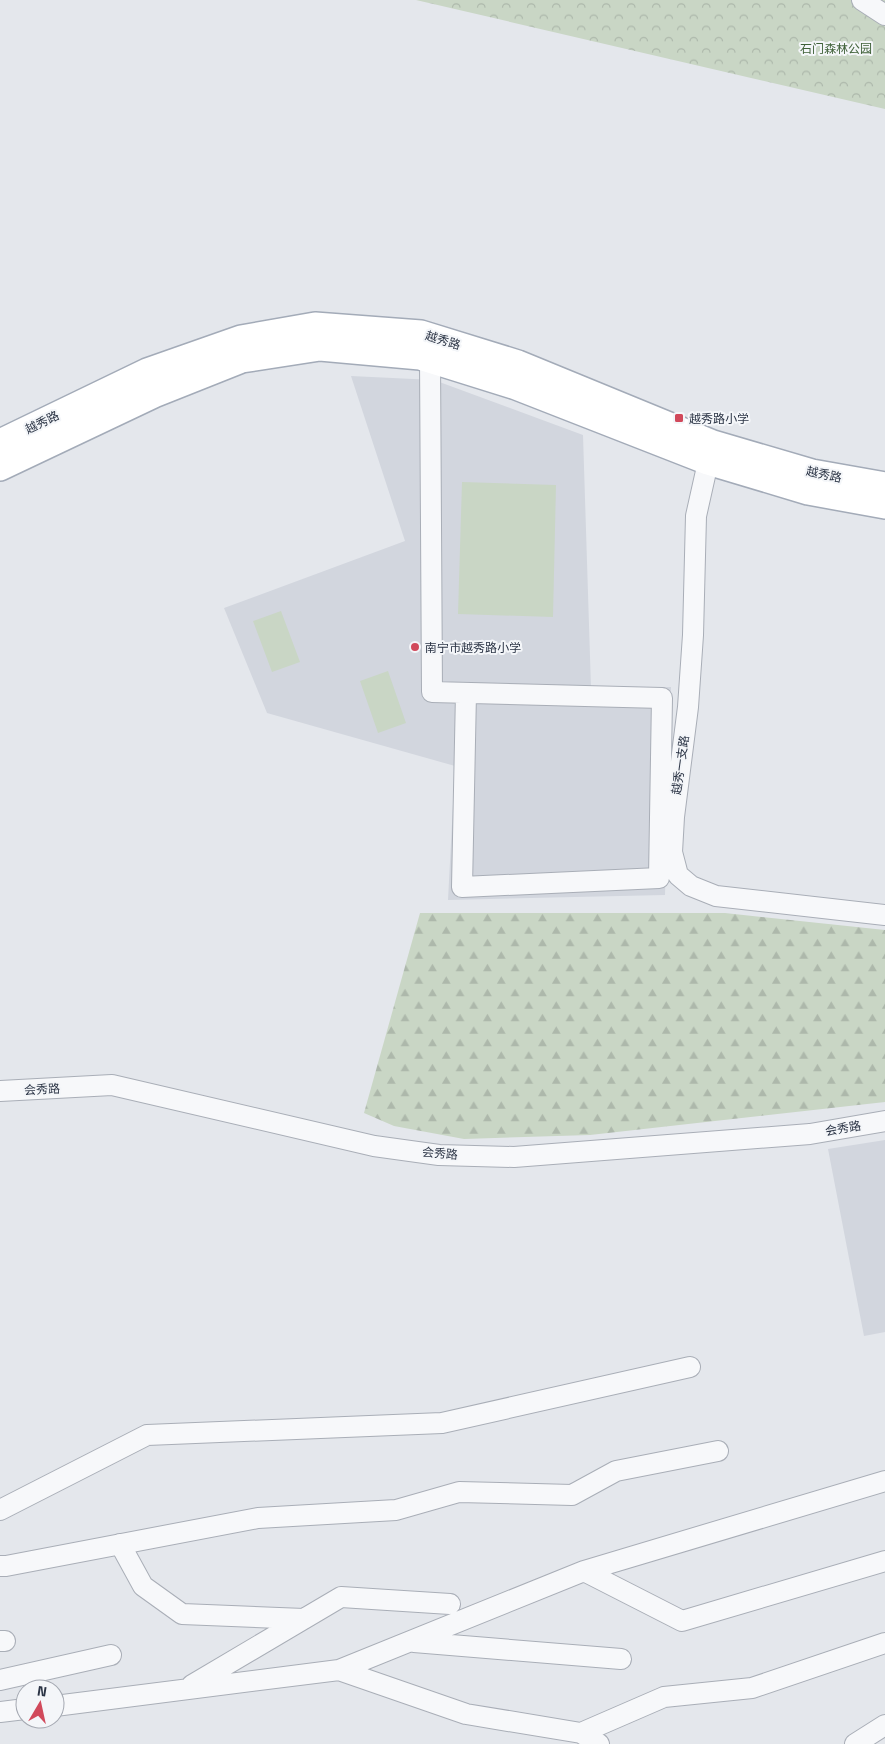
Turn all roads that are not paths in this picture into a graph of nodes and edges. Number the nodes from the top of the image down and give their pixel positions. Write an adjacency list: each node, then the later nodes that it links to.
1 (862, 0): 2 (street)
2 (885, 15)
3 (430, 360): 5 (main road, 越秀路); 6 (main road, 越秀路); 9 (street)
4 (0, 442): 5 (main road, 越秀路)
5 (711, 452): 7 (main road, 越秀路); 8 (main road, 越秀路); 10 (street, 越秀一支路)
6 (0, 468)
7 (885, 486)
8 (885, 506)
9 (466, 693): 9 (street)
10 (885, 915)
11 (0, 1091): 12 (street, 会秀路)
12 (885, 1121)
13 (690, 1366): 16 (street)
14 (718, 1451): 17 (street)
15 (885, 1482): 20 (street)
16 (0, 1510)
17 (120, 1544): 19 (street); 22 (street)
18 (885, 1561): 20 (street)
19 (0, 1566)
20 (584, 1572): 23 (street)
21 (450, 1604): 22 (street)
22 (304, 1619): 29 (street)
23 (410, 1642): 26 (street); 27 (street)
24 (885, 1643): 34 (street)
25 (111, 1655): 28 (street)
26 (621, 1659)
27 (340, 1670): 29 (street); 34 (street)
28 (0, 1680)
29 (184, 1689): 30 (street)
30 (65, 1705)
31 (15, 1710): 32 (street)
32 (0, 1712)
33 (885, 1725): 36 (street)
34 (581, 1733): 35 (street)
35 (600, 1744)
36 (855, 1744)

